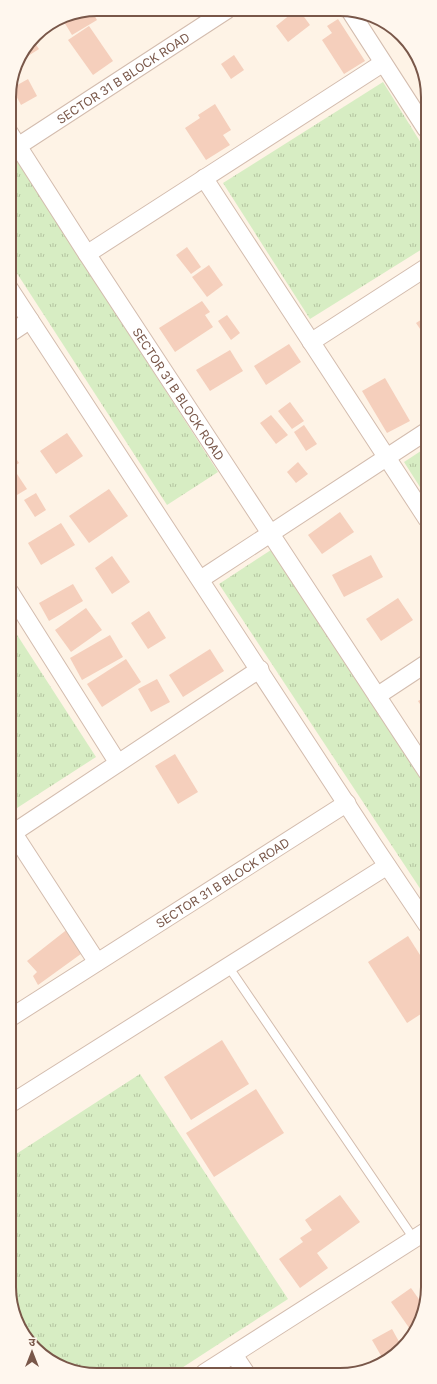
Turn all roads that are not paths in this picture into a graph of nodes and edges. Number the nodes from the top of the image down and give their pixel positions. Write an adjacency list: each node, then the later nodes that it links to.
1 (217, 16): 5 (street, SECTOR 31 B BLOCK ROAD)
2 (354, 18): 3 (street)
3 (384, 63): 4 (street); 7 (street)
4 (421, 121)
5 (16, 141)
6 (16, 149): 8 (street, SECTOR 31 B BLOCK ROAD)
7 (204, 178): 8 (street); 13 (street)
8 (87, 254): 17 (street, SECTOR 31 B BLOCK ROAD)
9 (421, 271): 13 (street)
10 (16, 299): 11 (street)
11 (30, 320): 12 (street); 18 (street)
12 (16, 330)
13 (311, 342): 15 (street)
14 (421, 435): 15 (street)
15 (387, 458): 16 (street); 17 (street)
16 (421, 510)
17 (270, 534): 18 (street); 22 (street, SECTOR 31 B BLOCK ROAD)
18 (200, 579): 21 (street)
19 (16, 602): 23 (street)
20 (421, 667): 22 (street)
21 (260, 670): 23 (street); 25 (street)
22 (377, 696): 24 (street, SECTOR 31 B BLOCK ROAD)
23 (118, 763): 26 (street)
24 (421, 763)
25 (347, 803): 28 (street); 30 (street, SECTOR 31 B BLOCK ROAD)
26 (16, 827)
27 (16, 836): 30 (street)
28 (387, 866): 29 (street); 31 (street)
29 (421, 916)
30 (97, 962): 32 (street, SECTOR 31 B BLOCK ROAD)
31 (228, 966): 33 (street); 34 (lane)
32 (16, 1014)
33 (16, 1100)
34 (421, 1234): 35 (street)
35 (234, 1355): 36 (street); 37 (street)
36 (212, 1368)
37 (243, 1368)

